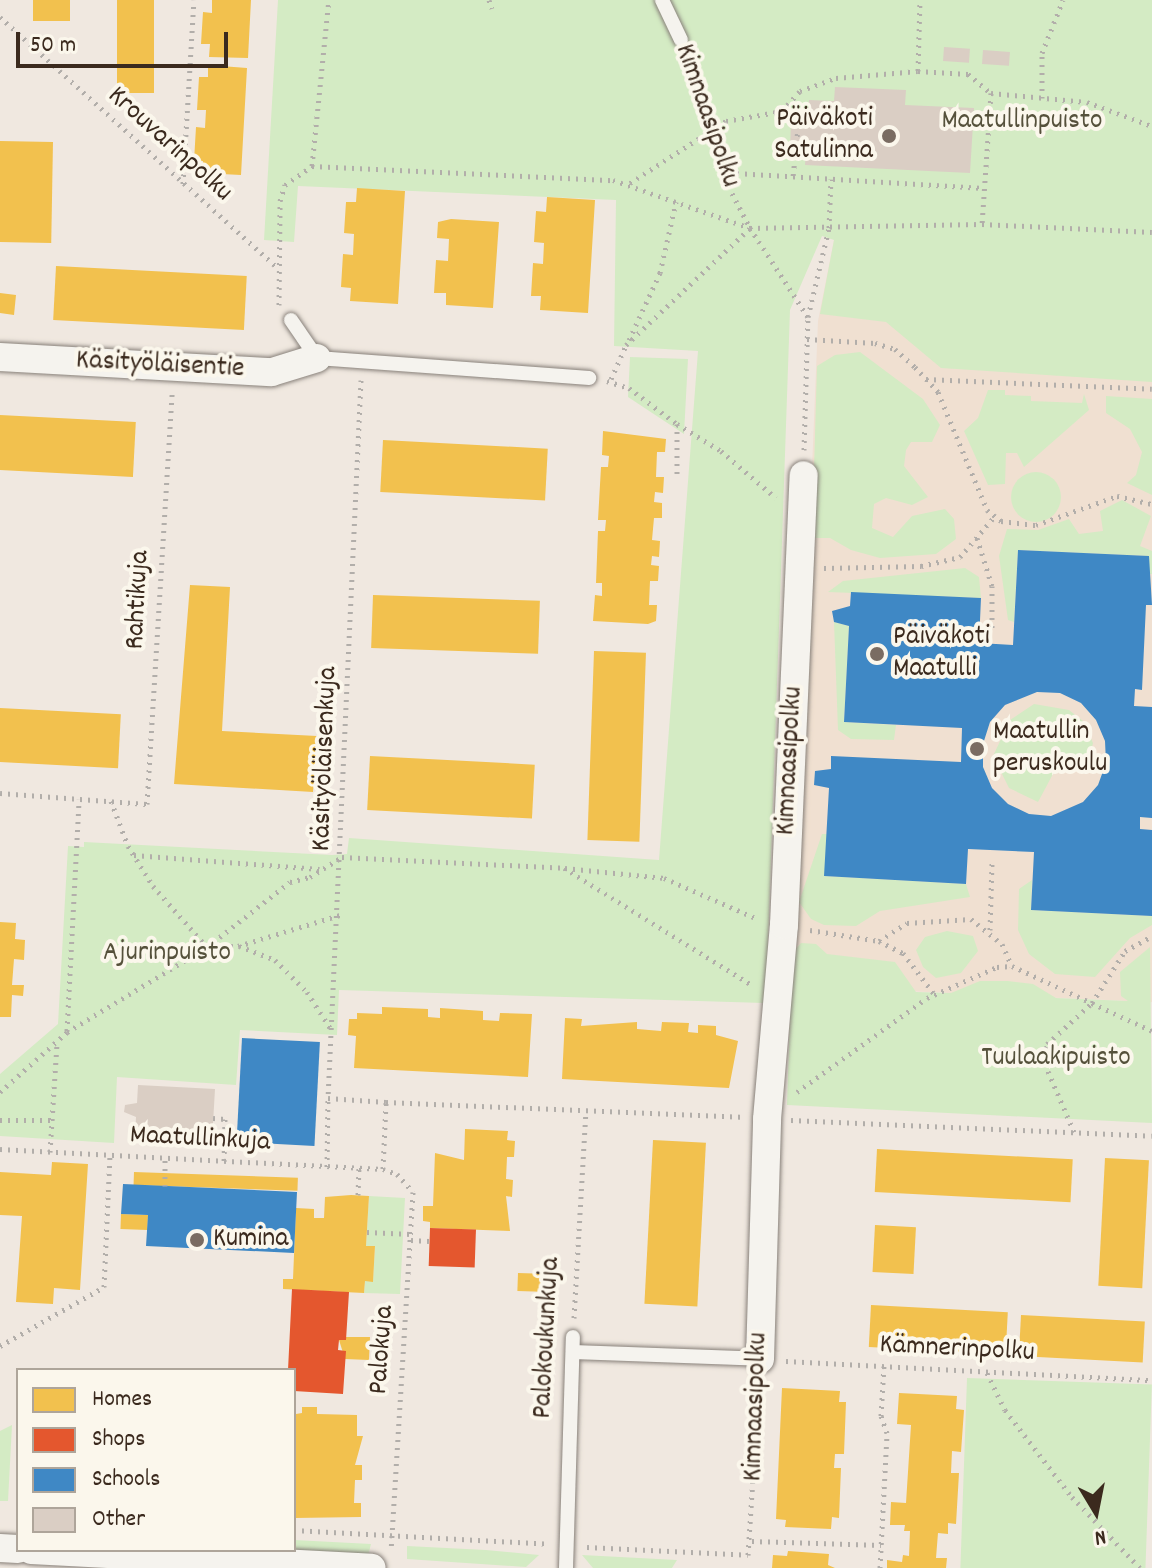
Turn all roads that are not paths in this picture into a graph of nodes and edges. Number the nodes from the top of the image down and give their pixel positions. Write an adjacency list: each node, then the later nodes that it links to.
1 (662, 0): 2 (lane, Kimnaasipolku)
2 (681, 40)
3 (291, 320): 5 (lane)
4 (0, 357): 5 (street, Käsityöläisentie)
5 (317, 358): 6 (lane)
6 (589, 378)
7 (804, 475): 8 (street, Kimnaasipolku)
8 (760, 1359): 11 (lane, Palokoukunkuja)
9 (69, 1552): 10 (street)
10 (372, 1568)
11 (566, 1568)

